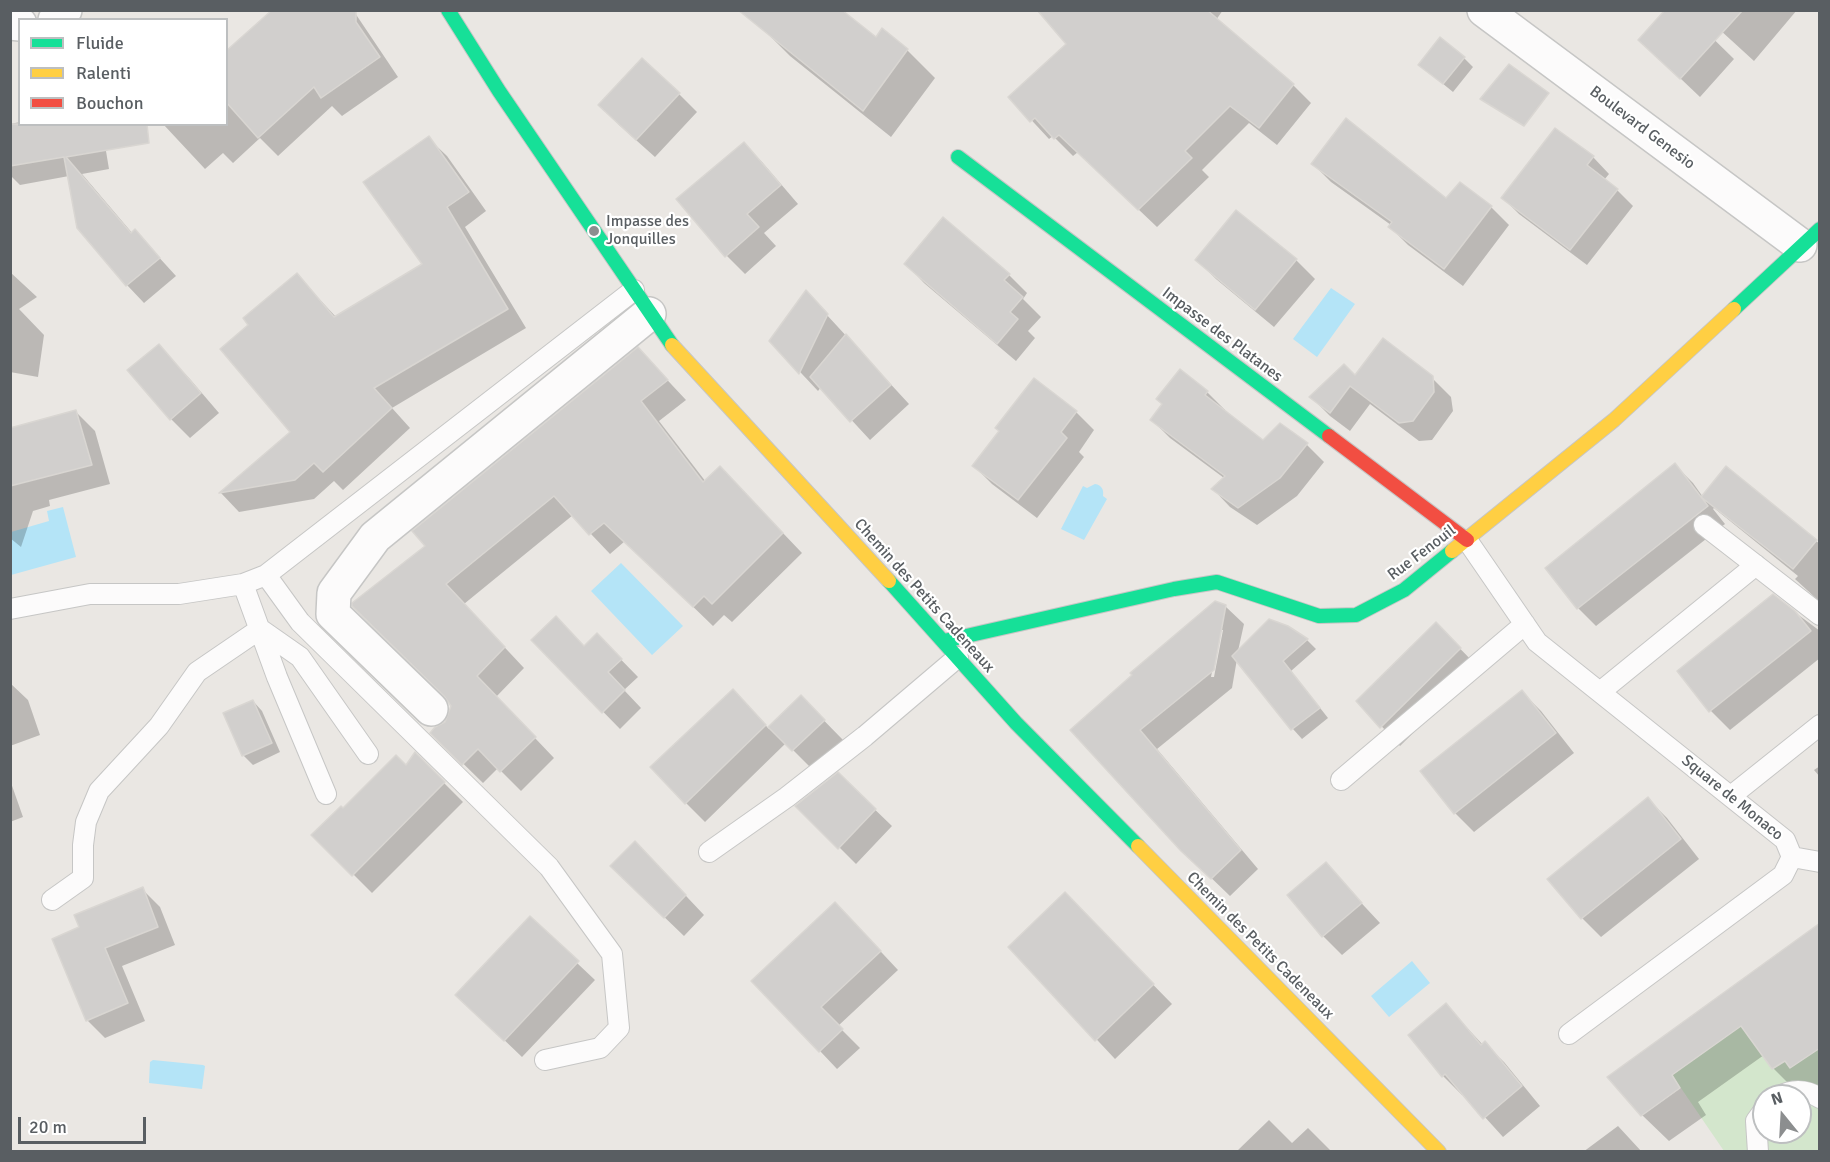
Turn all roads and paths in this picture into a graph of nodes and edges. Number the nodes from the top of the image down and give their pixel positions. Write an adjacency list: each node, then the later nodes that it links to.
1 (448, 10): 5 (street, Chemin des Petits Cadeneaux)
2 (1484, 10): 4 (street, Boulevard Genesio)
3 (958, 157): 7 (street, Impasse des Platanes)
4 (1810, 237): 7 (street, Rue Fenouil)
5 (641, 302): 9 (lane); 15 (street, Chemin des Petits Cadeneaux); 18 (street)
6 (1704, 525): 8 (lane)
7 (1467, 540): 13 (lane, Square de Monaco); 15 (street, Rue Fenouil)
8 (1756, 565): 12 (lane); 17 (lane)
9 (266, 575): 10 (lane); 29 (lane)
10 (243, 584): 11 (lane); 14 (lane)
11 (10, 609)
12 (1820, 615)
13 (1525, 624): 17 (lane, Square de Monaco); 21 (lane)
14 (260, 629): 20 (lane); 22 (lane); 27 (lane)
15 (944, 641): 16 (street, Chemin des Petits Cadeneaux)
16 (958, 657): 24 (lane); 30 (street, Chemin des Petits Cadeneaux)
17 (1600, 692): 23 (lane, Square de Monaco)
18 (430, 709)
19 (1820, 725): 23 (lane)
20 (368, 754)
21 (1341, 780)
22 (326, 794)
23 (1731, 796): 25 (lane, Square de Monaco)
24 (709, 852)
25 (1792, 857): 26 (lane); 28 (lane, Square de Monaco)
26 (1820, 862)
27 (52, 900)
28 (1569, 1034)
29 (545, 1060)
30 (1439, 1152)

